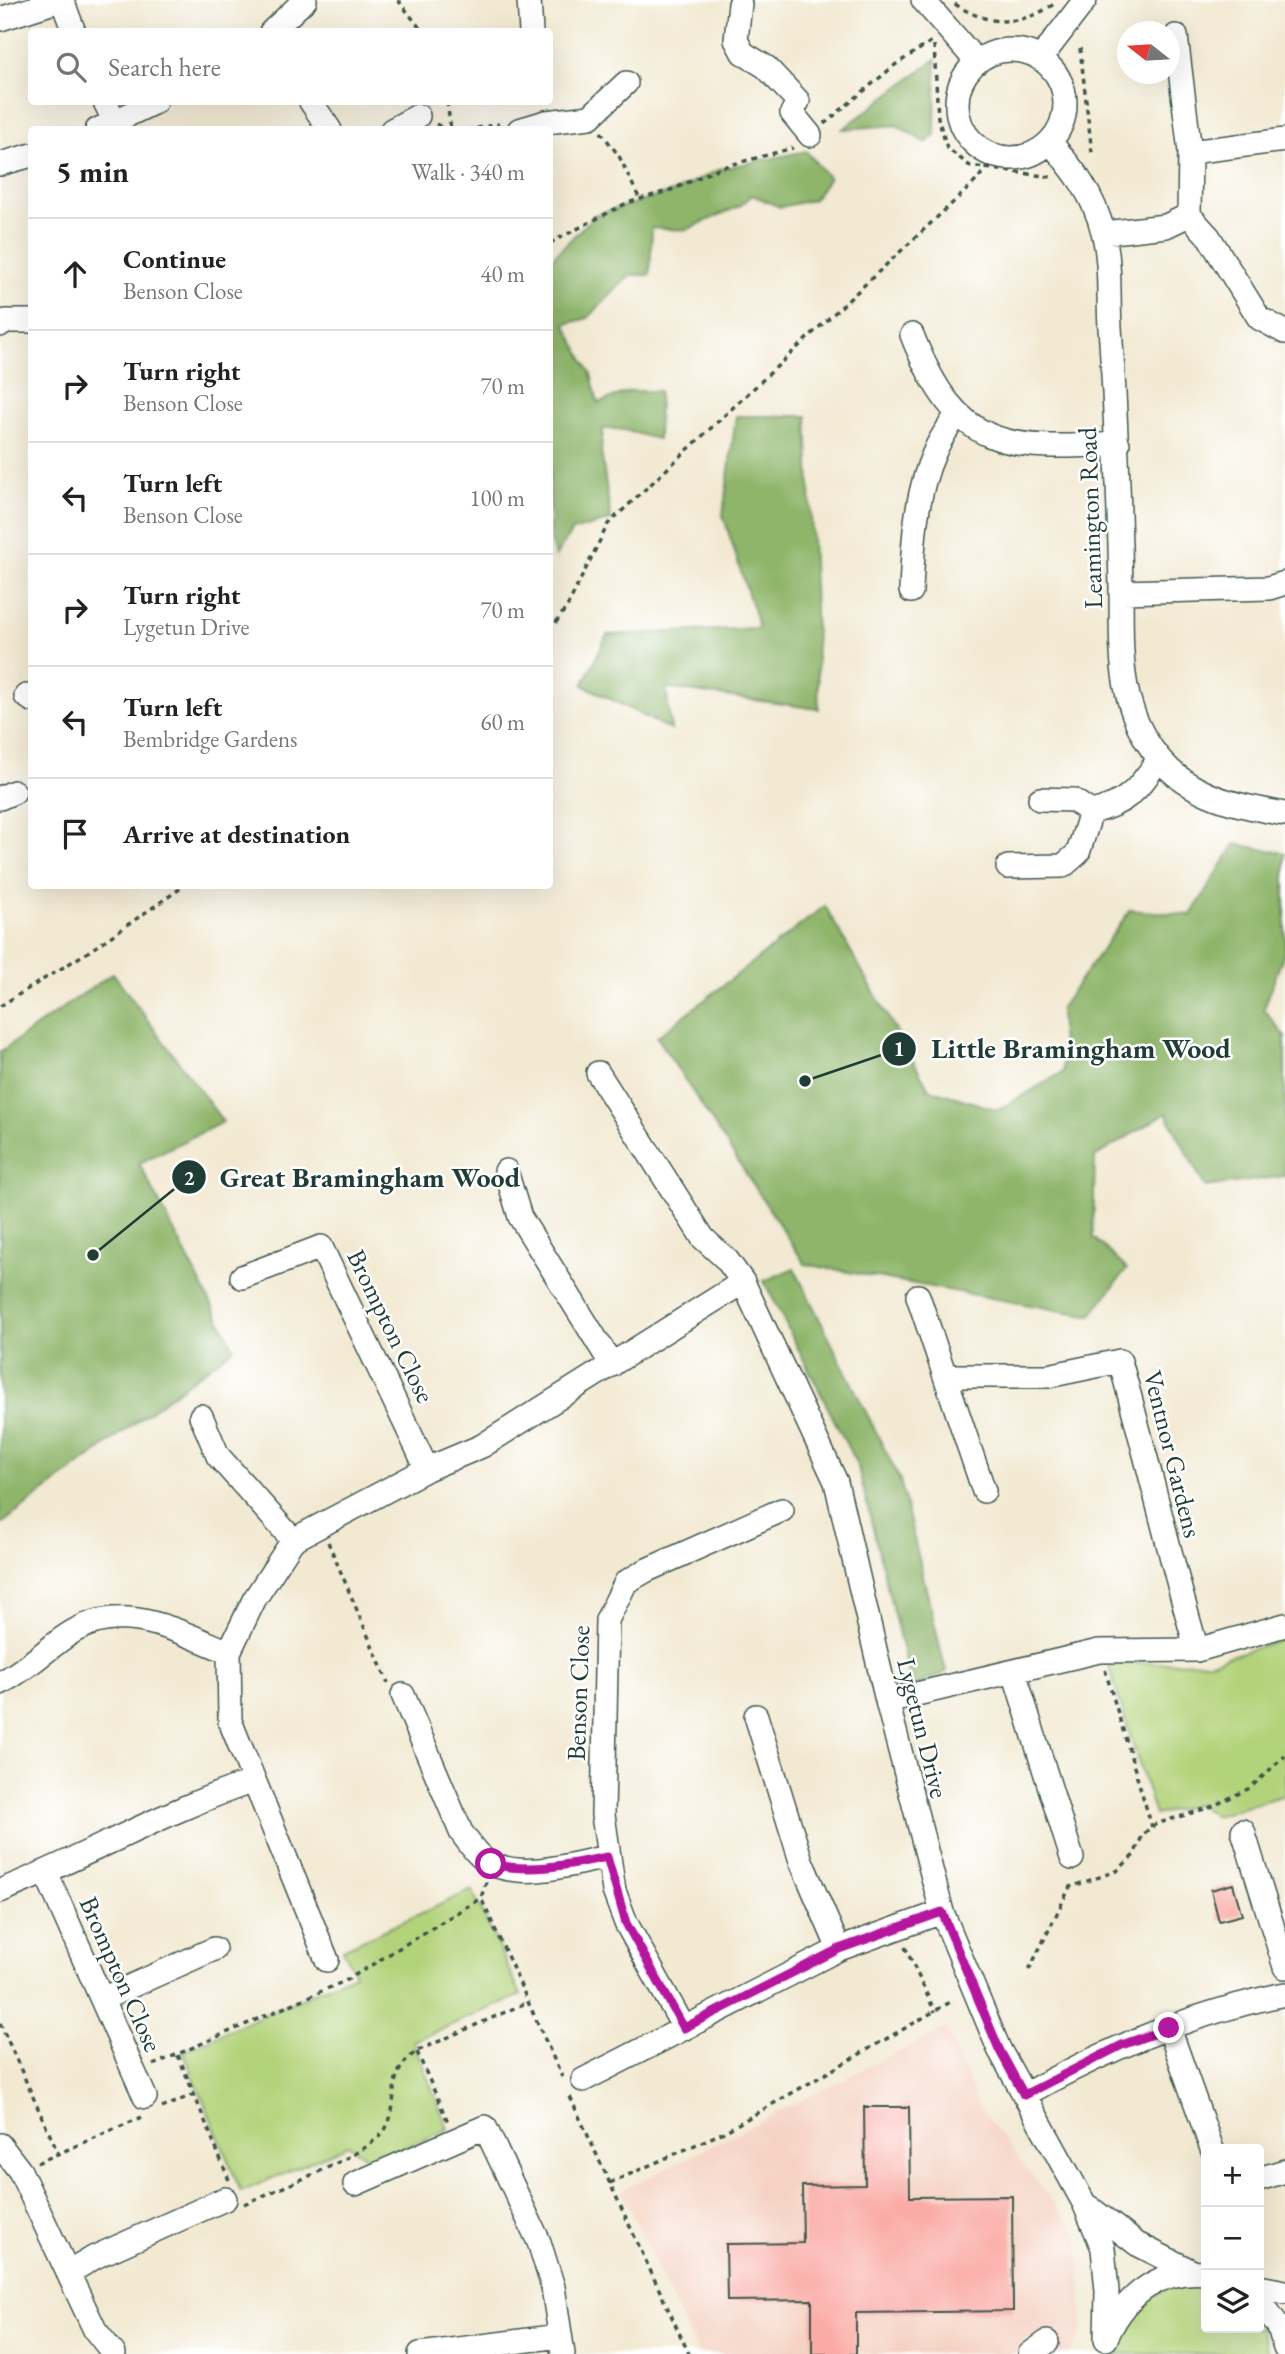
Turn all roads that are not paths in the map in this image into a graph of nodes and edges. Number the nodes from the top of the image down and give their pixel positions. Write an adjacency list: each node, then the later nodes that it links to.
1 (61, 0): 7 (street); 8 (street)
2 (305, 0): 9 (street)
3 (529, 0): 10 (street)
4 (923, 0): 12 (street)
5 (1085, 0): 11 (street)
6 (743, 1): 23 (street)
7 (0, 19)
8 (72, 28)
9 (275, 28)
10 (531, 28)
11 (1040, 59): 12 (street); 25 (street)
12 (977, 62): 25 (street)
13 (1180, 69): 26 (street)
14 (626, 83): 17 (street)
15 (146, 105): 19 (street)
16 (313, 105): 20 (street)
17 (544, 112): 22 (street)
18 (418, 116): 21 (street)
19 (106, 118)
20 (327, 126)
21 (399, 126)
22 (510, 126)
23 (810, 135)
24 (1285, 140): 26 (street)
25 (1049, 142): 30 (street, Leamington Road)
26 (1190, 152): 29 (street)
27 (28, 156): 28 (street)
28 (0, 164)
29 (1189, 215): 30 (street); 33 (street)
30 (1104, 233): 36 (street, Leamington Road)
31 (28, 321): 32 (street)
32 (0, 325)
33 (1285, 332)
34 (912, 335): 35 (street)
35 (957, 414): 36 (street); 38 (street)
36 (1118, 444): 39 (street, Leamington Road)
37 (1285, 583): 39 (street)
38 (911, 592)
39 (1121, 592): 40 (street, Leamington Road)
40 (1159, 759): 42 (street); 43 (street, Leamington Road)
41 (1040, 799): 42 (street)
42 (1091, 813): 44 (street)
43 (1285, 814)
44 (1008, 867)
45 (598, 1073): 48 (street, Lygetun Drive)
46 (506, 1171): 50 (street)
47 (242, 1277): 53 (street, Brompton Close)
48 (743, 1282): 50 (street); 63 (street, Lygetun Drive)
49 (918, 1296): 51 (street)
50 (612, 1365): 53 (street)
51 (945, 1376): 54 (street); 58 (street, Ventnor Gardens)
52 (201, 1416): 56 (street)
53 (428, 1469): 56 (street)
54 (984, 1491)
55 (782, 1510): 67 (street, Benson Close)
56 (293, 1540): 59 (street)
57 (1285, 1625): 58 (street)
58 (1197, 1650): 60 (street)
59 (229, 1653): 61 (street); 65 (street)
60 (1014, 1672): 63 (street); 68 (street)
61 (0, 1682)
62 (403, 1695): 67 (street)
63 (887, 1701): 71 (street, Lygetun Drive)
64 (756, 1716): 73 (street)
65 (254, 1781): 69 (street); 74 (street)
66 (1244, 1831): 75 (street)
67 (607, 1857): 78 (street, Benson Close)
68 (1072, 1858)
69 (46, 1873): 70 (street); 77 (street, Brompton Close)
70 (0, 1891)
71 (942, 1912): 73 (street); 81 (street, Lygetun Drive)
72 (214, 1949): 77 (street)
73 (839, 1949): 78 (street)
74 (327, 1960)
75 (1285, 1967)
76 (1285, 1994): 79 (street)
77 (102, 1999): 82 (street, Brompton Close)
78 (684, 2028): 80 (street)
79 (1169, 2028): 81 (street); 83 (street)
80 (571, 2083)
81 (1024, 2095): 89 (street, Lygetun Drive)
82 (145, 2097)
83 (1210, 2144)
84 (0, 2145): 91 (street)
85 (1285, 2171): 86 (street)
86 (1264, 2177)
87 (355, 2184): 95 (street)
88 (232, 2195): 91 (street)
89 (1084, 2203): 90 (street); 96 (street, Lygetun Drive)
90 (1200, 2272): 96 (street)
91 (68, 2273): 98 (street)
92 (1264, 2288): 93 (street)
93 (1285, 2292)
94 (1264, 2306): 97 (street)
95 (561, 2345): 99 (street)
96 (1105, 2346)
97 (1285, 2348)
98 (114, 2354)
99 (420, 2354)

